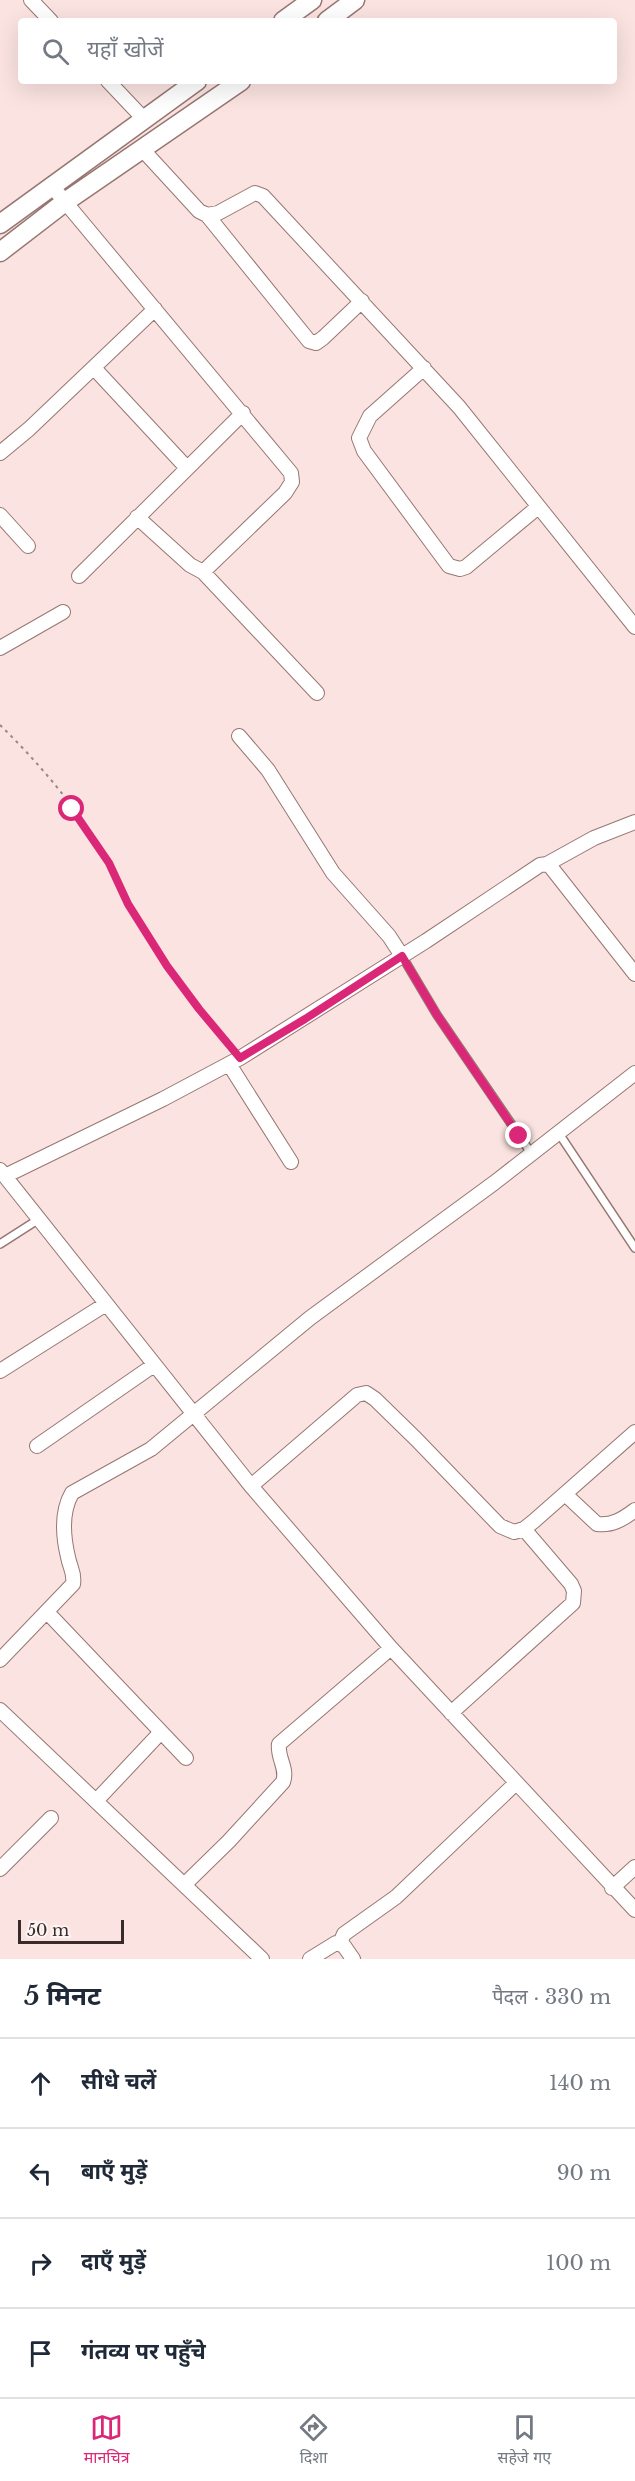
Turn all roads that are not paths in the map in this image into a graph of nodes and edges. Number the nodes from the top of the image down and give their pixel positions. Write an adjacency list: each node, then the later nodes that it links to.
1 (31, 0): 4 (street)
2 (312, 0): 5 (street)
3 (355, 0): 6 (street)
4 (48, 18)
5 (287, 18)
6 (331, 18)
7 (111, 84): 10 (street)
8 (192, 84): 10 (street)
9 (237, 84): 11 (street)
10 (143, 118): 12 (street)
11 (142, 149): 13 (street); 14 (street)
12 (51, 185): 13 (street); 15 (street)
13 (65, 202): 16 (street); 18 (street)
14 (207, 215): 17 (street); 17 (street)
15 (0, 224)
16 (0, 252)
17 (362, 301): 20 (street)
18 (154, 309): 19 (street); 21 (street)
19 (94, 368): 22 (street); 23 (street)
20 (424, 368): 24 (street); 24 (street)
21 (243, 413): 23 (street); 28 (street)
22 (0, 453)
23 (186, 467): 26 (street)
24 (538, 507): 31 (street)
25 (0, 515): 27 (street)
26 (137, 517): 28 (street); 29 (street)
27 (28, 546)
28 (203, 572): 33 (street)
29 (79, 576)
30 (63, 612): 32 (street)
31 (635, 627)
32 (0, 648)
33 (317, 693)
34 (239, 736): 37 (street)
35 (635, 822): 36 (street)
36 (547, 864): 37 (street); 38 (street)
37 (402, 956): 39 (street); 42 (lane)
38 (635, 974)
39 (235, 1061): 43 (street); 44 (street)
40 (635, 1073): 41 (street)
41 (558, 1132): 42 (street); 47 (lane)
42 (531, 1153): 51 (street)
43 (291, 1162)
44 (3, 1173): 45 (street)
45 (39, 1219): 46 (lane); 48 (street)
46 (0, 1244)
47 (635, 1248)
48 (106, 1304): 49 (street); 50 (street)
49 (154, 1365): 51 (street); 53 (street)
50 (0, 1371)
51 (192, 1414): 54 (street); 58 (street)
52 (635, 1432): 55 (street)
53 (37, 1446)
54 (251, 1486): 57 (street); 59 (street)
55 (565, 1494): 56 (street); 57 (street)
56 (635, 1510)
57 (524, 1529): 62 (street)
58 (47, 1612): 60 (street); 63 (street)
59 (391, 1648): 62 (street); 70 (street)
60 (0, 1660)
61 (0, 1710): 66 (street)
62 (451, 1713): 65 (street)
63 (161, 1732): 64 (street); 66 (street)
64 (186, 1758)
65 (515, 1784): 71 (street); 73 (street)
66 (96, 1801): 70 (street)
67 (51, 1818): 69 (street)
68 (635, 1867): 71 (street)
69 (0, 1869)
70 (184, 1885): 74 (street)
71 (612, 1888): 72 (street)
72 (635, 1910)
73 (332, 1941): 75 (street); 76 (street)
74 (262, 1959)
75 (310, 1959)
76 (353, 1959)

